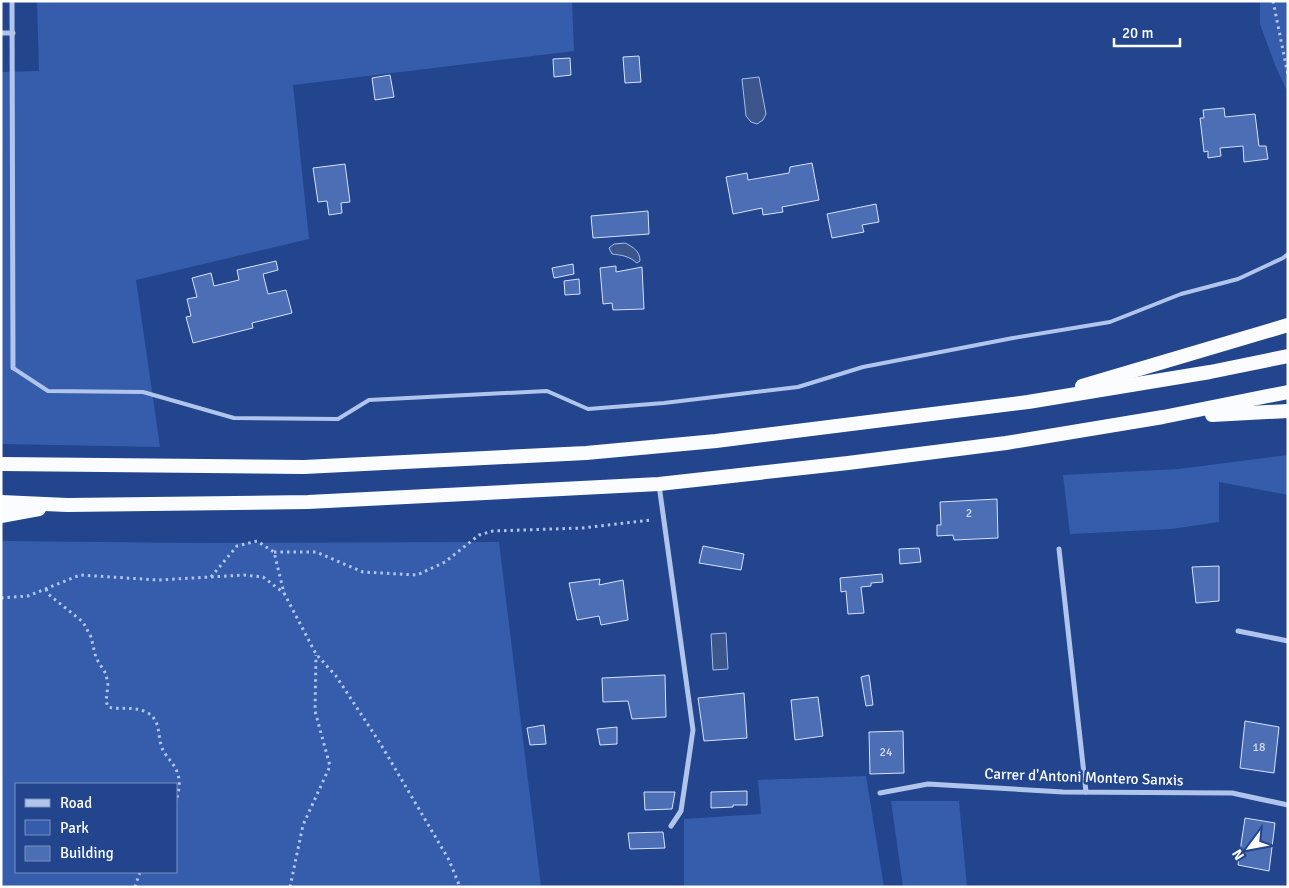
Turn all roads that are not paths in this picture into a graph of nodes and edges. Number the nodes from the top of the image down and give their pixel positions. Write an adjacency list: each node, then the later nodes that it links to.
1 (12, 1): 2 (street)
2 (12, 32): 3 (street); 7 (street)
3 (1, 33)
4 (1288, 254): 7 (lane)
5 (1288, 325): 9 (highway)
6 (1288, 356): 9 (highway)
7 (13, 368)
8 (1288, 392): 11 (highway)
9 (1028, 402): 12 (highway)
10 (1288, 411): 11 (highway)
11 (1164, 417): 13 (highway)
12 (1, 464)
13 (659, 484): 15 (highway); 23 (street)
14 (1, 502): 15 (highway)
15 (67, 505): 16 (highway)
16 (1, 516)
17 (1059, 549): 20 (street)
18 (1238, 631): 19 (street)
19 (1288, 641)
20 (1086, 792): 21 (street, Carrer d'Antoni Montero Sanxis); 22 (street, Carrer d'Antoni Montero Sanxis)
21 (880, 793)
22 (1288, 805)
23 (671, 826)

